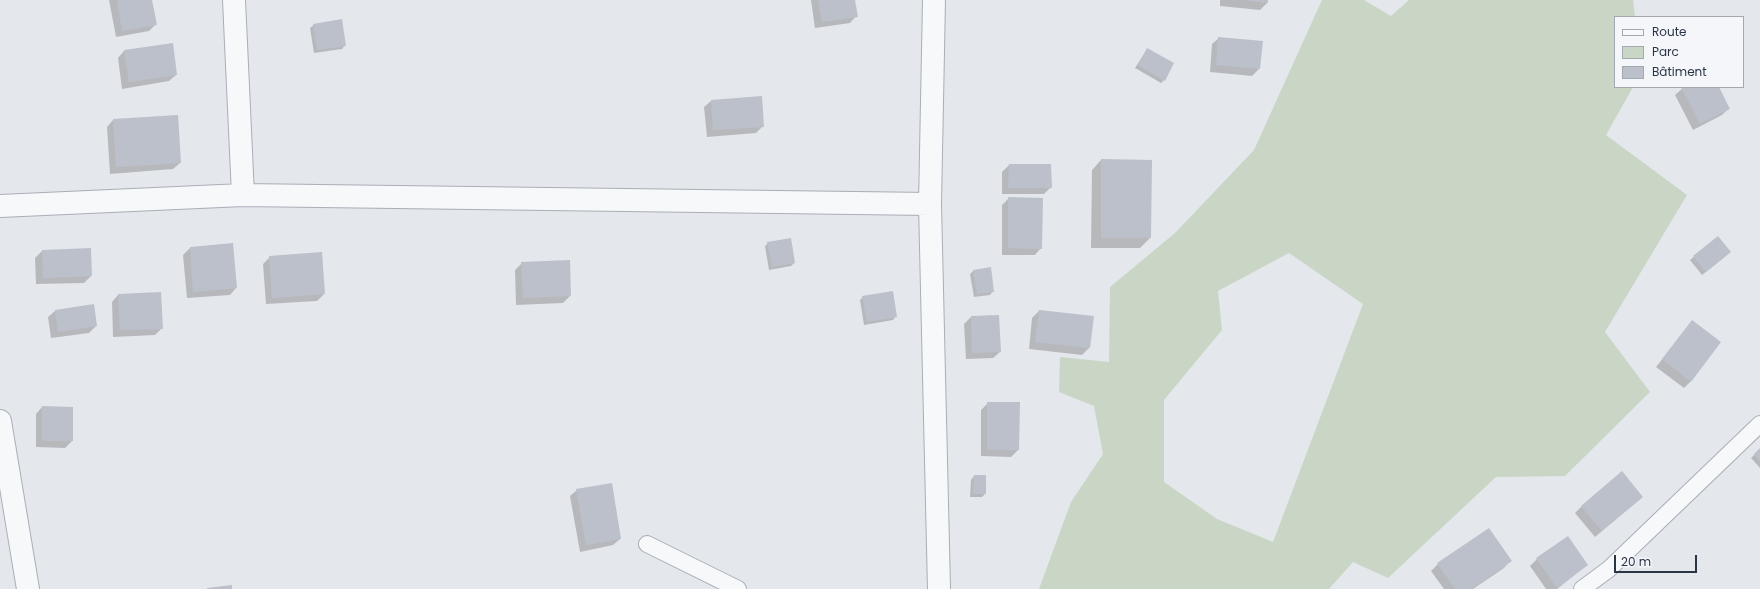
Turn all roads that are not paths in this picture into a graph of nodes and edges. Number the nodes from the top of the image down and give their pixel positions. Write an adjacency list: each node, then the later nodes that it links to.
1 (234, 0): 3 (street)
2 (934, 0): 4 (street)
3 (243, 195): 4 (street); 5 (street)
4 (930, 204): 11 (street)
5 (0, 206)
6 (0, 421): 9 (street)
7 (1760, 424): 12 (lane)
8 (647, 544): 10 (lane)
9 (28, 589)
10 (738, 589)
11 (939, 589)
12 (1582, 589)

